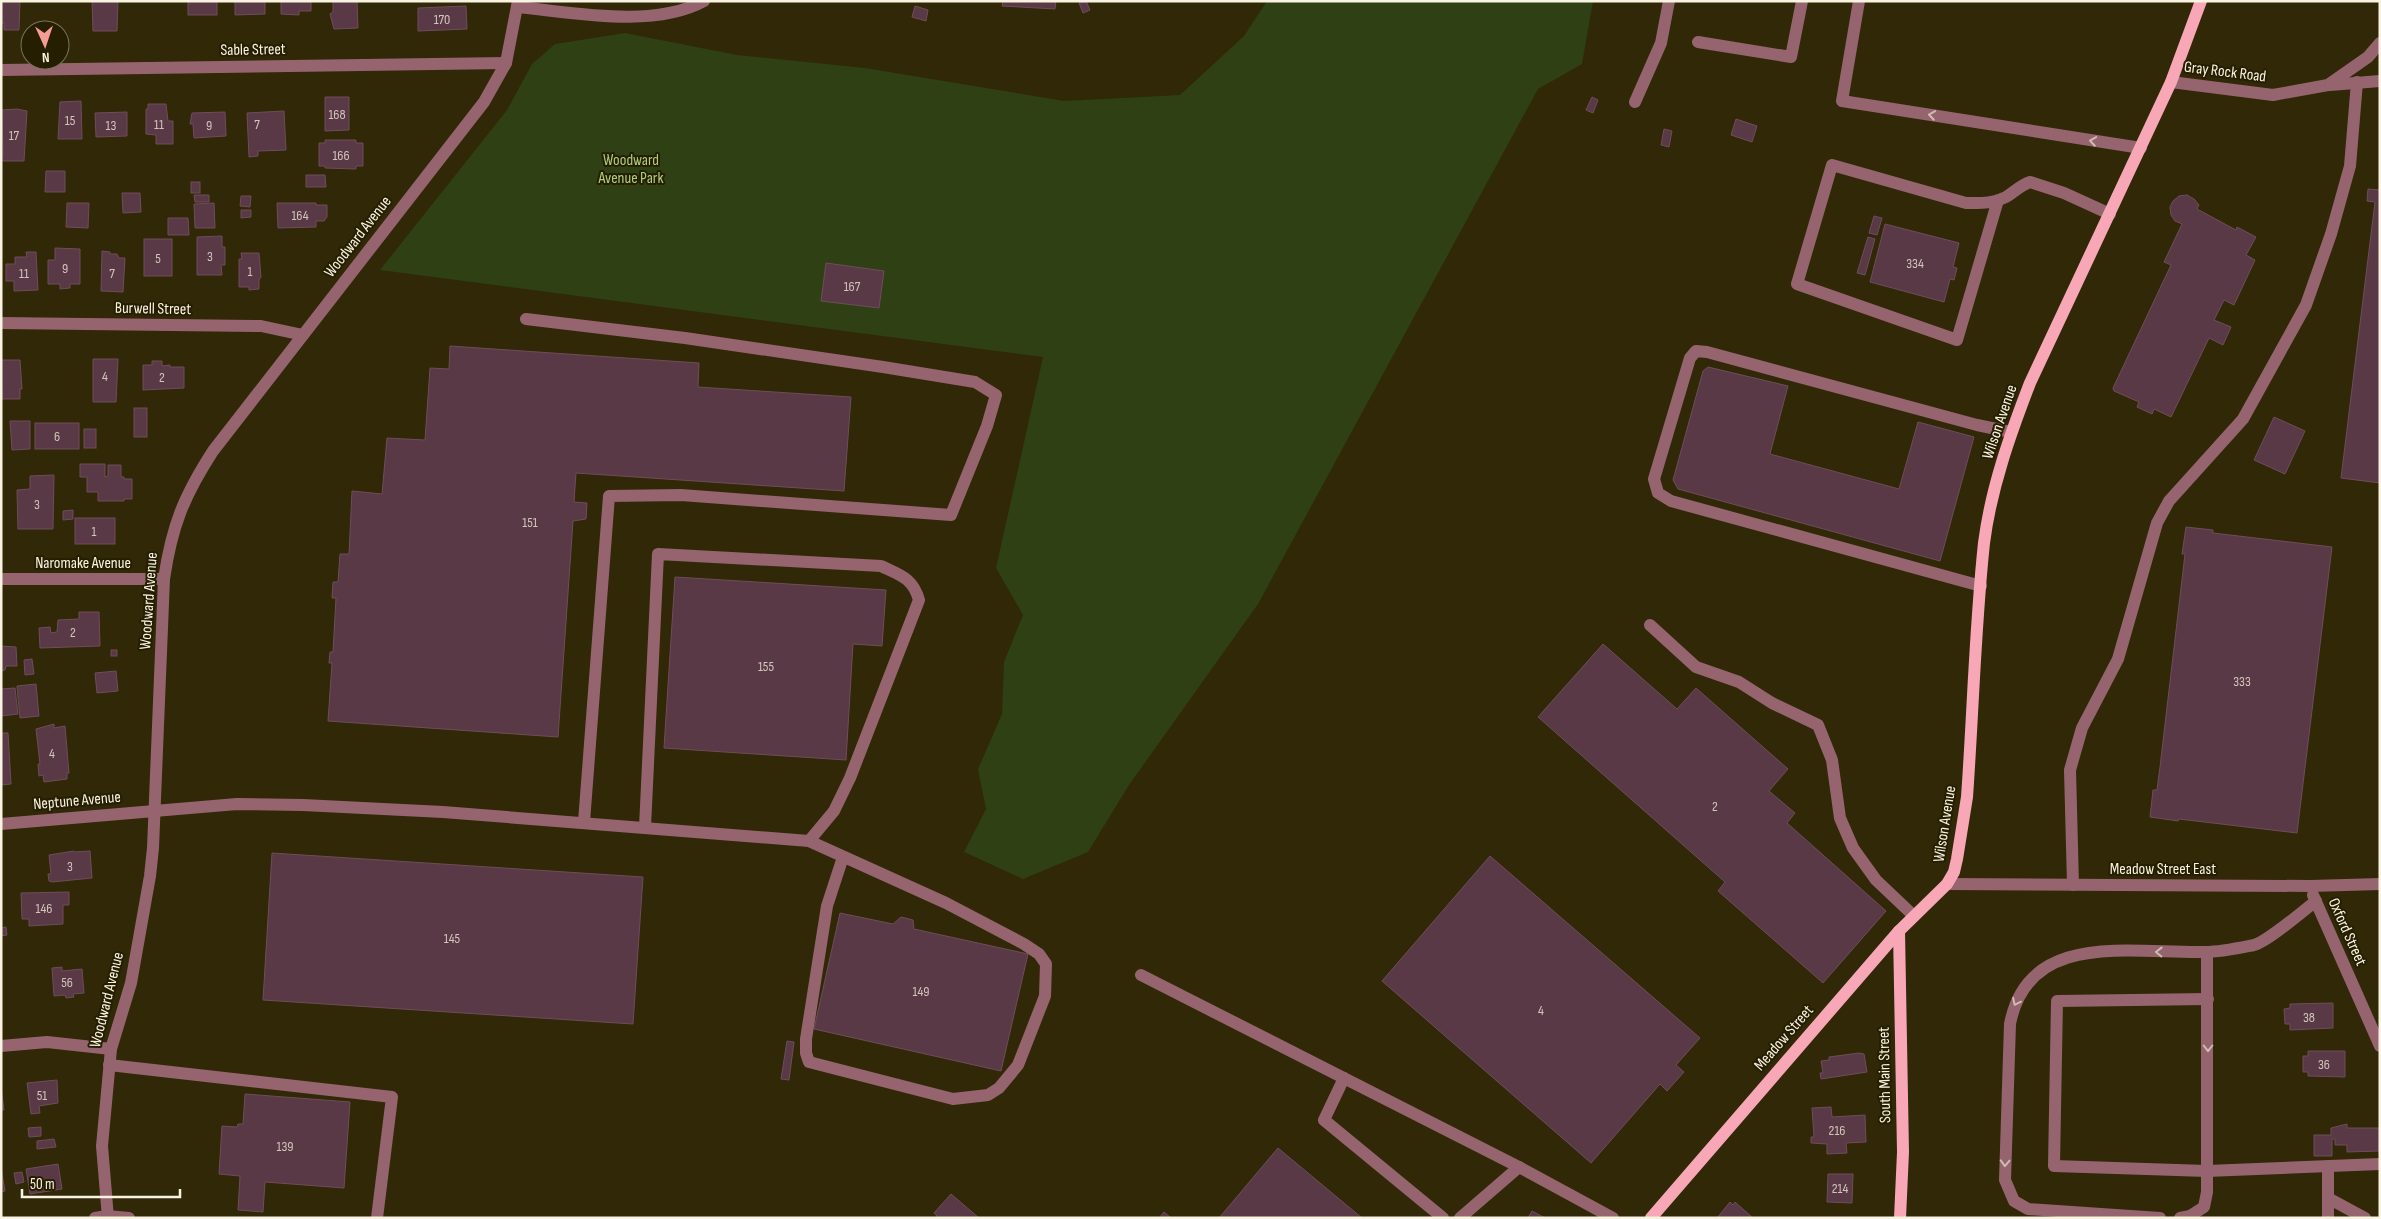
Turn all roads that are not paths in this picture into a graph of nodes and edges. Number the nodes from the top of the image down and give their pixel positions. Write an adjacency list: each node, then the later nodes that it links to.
1 (704, 1): 6 (street)
2 (1668, 1): 15 (street)
3 (1802, 1): 7 (street)
4 (1859, 1): 16 (street, one-way to 4)
5 (2201, 1): 12 (main road, Wilson Avenue)
6 (518, 4): 9 (street, Woodward Avenue)
7 (1698, 42)
8 (2380, 44): 14 (street, Gray Rock Road)
9 (506, 63): 10 (street, Sable Street); 21 (street, Woodward Avenue)
10 (1, 70)
11 (2380, 81): 13 (street)
12 (2171, 82): 14 (street, Gray Rock Road); 16 (main road, Wilson Avenue)
13 (2357, 82): 14 (street); 35 (street)
14 (2328, 85)
15 (1635, 102)
16 (2141, 148): 18 (main road, Wilson Avenue)
17 (1998, 200): 17 (street); 18 (street)
18 (2110, 214): 22 (main road, Wilson Avenue)
19 (526, 319): 28 (street)
20 (1, 323): 21 (street, Burwell Street)
21 (303, 335): 24 (street, Woodward Avenue)
22 (2011, 432): 25 (main road, Wilson Avenue); 25 (street)
23 (1, 579): 24 (street, Naromake Avenue)
24 (164, 579): 27 (street, Woodward Avenue)
25 (1981, 586): 33 (main road, Wilson Avenue)
26 (1650, 625): 38 (street)
27 (155, 810): 28 (street, Neptune Avenue); 29 (street, Neptune Avenue); 45 (street, Woodward Avenue)
28 (584, 822): 30 (street, Neptune Avenue)
29 (1, 824)
30 (645, 827): 31 (street, Neptune Avenue); 31 (street)
31 (810, 841): 32 (street)
32 (843, 857): 32 (street)
33 (1946, 884): 35 (street, Meadow Street East); 38 (main road, Meadow Street)
34 (2380, 884): 36 (street, Meadow Street East)
35 (2073, 885): 36 (street, Meadow Street East)
36 (2310, 886): 37 (street, Oxford Street)
37 (2316, 902): 40 (street); 44 (street, Oxford Street)
38 (1914, 916): 39 (main road, Meadow Street)
39 (1899, 931): 59 (main road, Meadow Street); 60 (main road, South Main Street)
40 (2207, 952): 42 (street); 61 (street, one-way to 61)
41 (1142, 975): 47 (street)
42 (2208, 999): 51 (street, one-way to 51); 51 (street)
43 (1, 1046): 45 (street)
44 (2380, 1046)
45 (111, 1048): 46 (street, Woodward Avenue)
46 (109, 1065): 53 (street, Woodward Avenue); 55 (street)
47 (1344, 1078): 50 (street); 56 (street)
48 (2380, 1164): 49 (street)
49 (2328, 1166): 51 (street); 52 (street)
50 (1519, 1167): 57 (street); 58 (street)
51 (2207, 1170): 62 (street)
52 (2328, 1198): 63 (street); 64 (street)
53 (103, 1217): 54 (street)
54 (129, 1218)
55 (377, 1218)
56 (1443, 1218)
57 (1460, 1218)
58 (1613, 1218)
59 (1651, 1218)
60 (1900, 1218)
61 (2160, 1218)
62 (2180, 1218)
63 (2328, 1218)
64 (2365, 1218)

